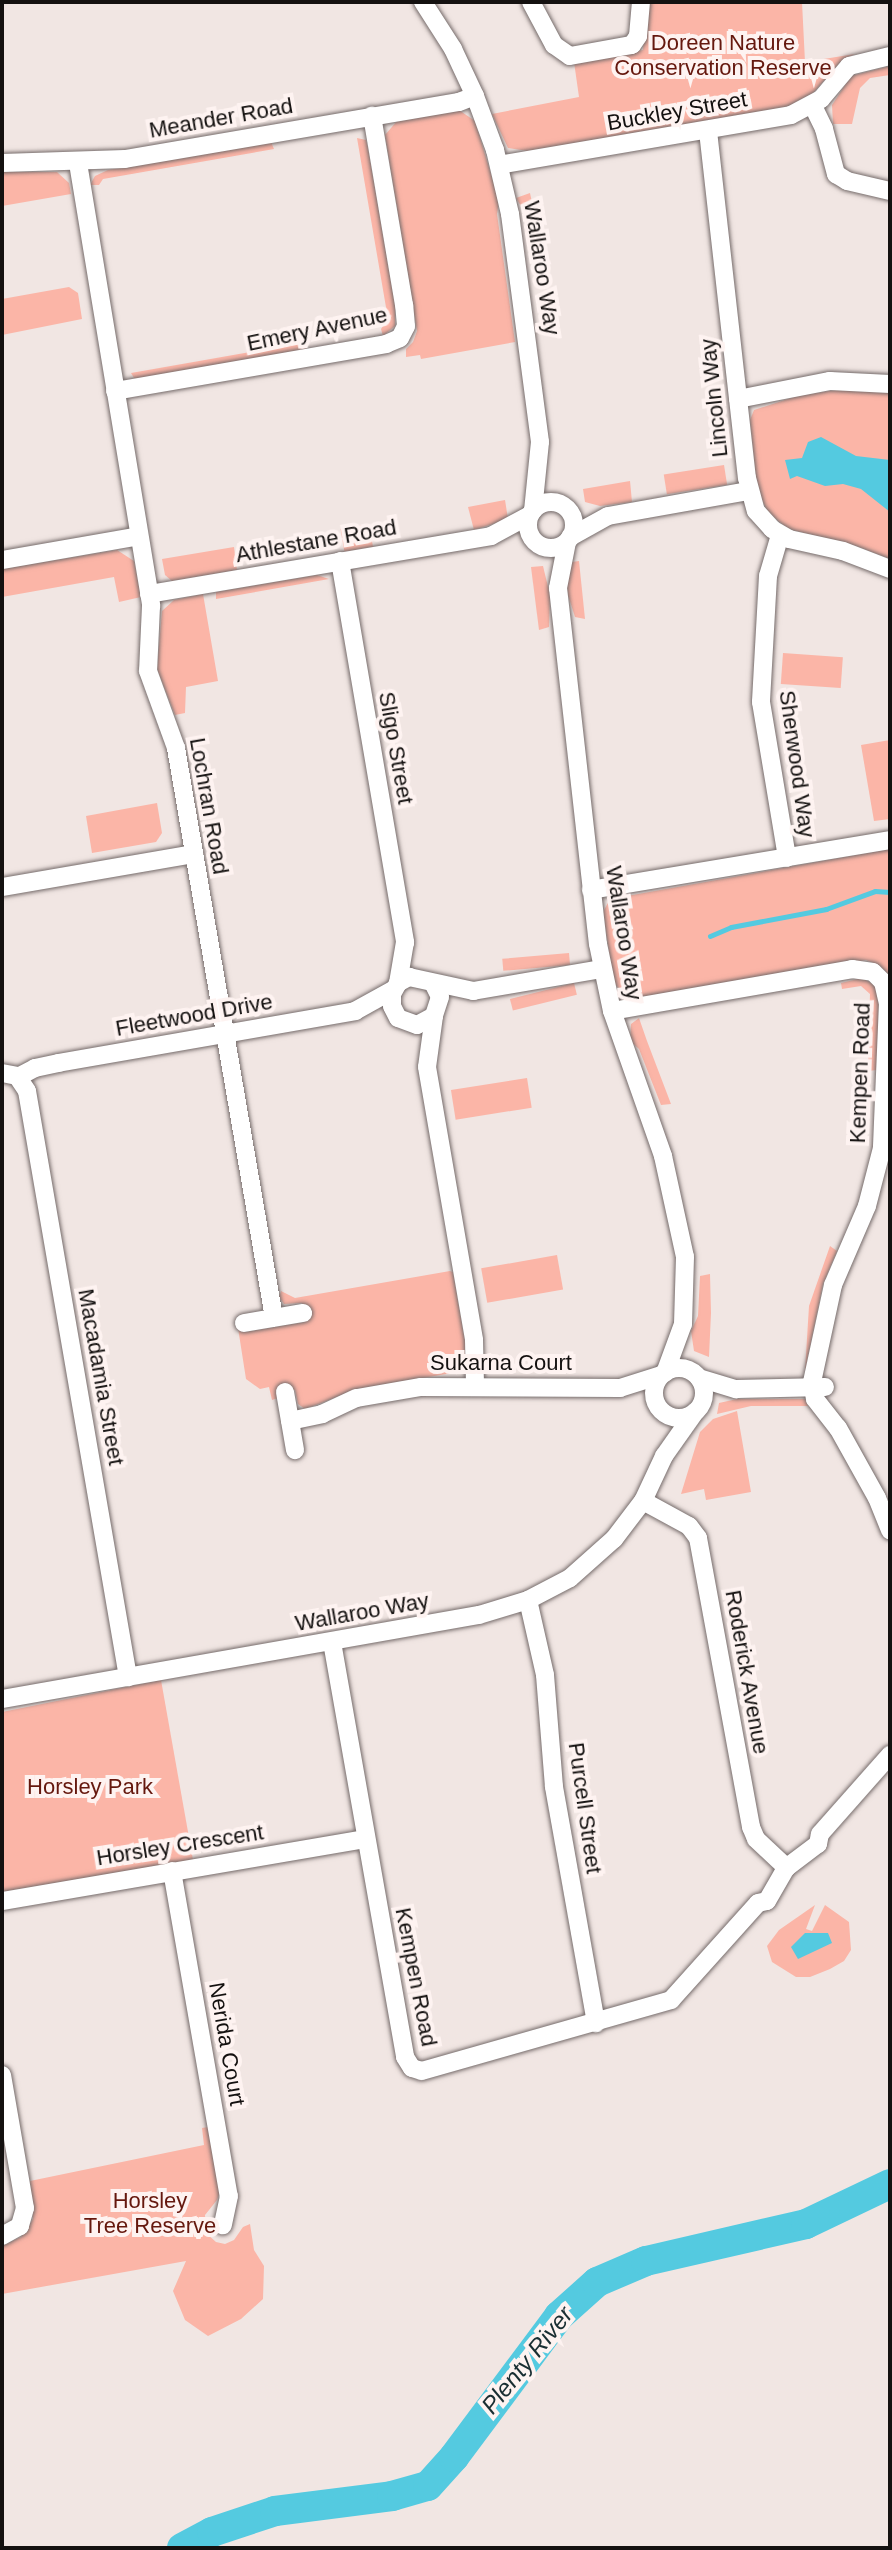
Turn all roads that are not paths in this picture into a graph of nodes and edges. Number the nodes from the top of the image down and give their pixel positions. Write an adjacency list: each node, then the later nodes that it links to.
1 (423, 2): 5 (street, Wallaroo Way)
2 (531, 2): 3 (street)
3 (641, 2)
4 (890, 56): 6 (street)
5 (473, 93): 7 (street, Meander Road); 11 (street, Wallaroo Way)
6 (813, 106): 8 (street, Buckley Street); 12 (street)
7 (372, 116): 10 (street, Meander Road); 14 (street, Emery Avenue)
8 (708, 131): 11 (street, Buckley Street); 15 (street, Lincoln Way)
9 (2, 163): 10 (street, Meander Road)
10 (78, 163): 14 (street, Lochran Road)
11 (499, 165): 16 (street, Wallaroo Way)
12 (890, 191)
13 (890, 384): 15 (street)
14 (115, 391): 22 (street, Lochran Road)
15 (738, 399): 17 (street, Lincoln Way)
16 (540, 456): 18 (street, Wallaroo Way); 19 (street, Wallaroo Way)
17 (749, 491): 20 (street); 21 (street, Lincoln Way)
18 (565, 508): 19 (street); 20 (street); 24 (street)
19 (531, 513): 23 (street, Athlestane Road); 25 (street)
20 (608, 516): 24 (street)
21 (780, 535): 28 (street); 33 (street, Sherwood Way)
22 (139, 536): 26 (street); 30 (street, Lochran Road)
23 (491, 536): 25 (street, Athlestane Road); 27 (street, Athlestane Road)
24 (569, 540): 25 (street); 29 (street, Wallaroo Way)
25 (536, 544): 29 (street, Wallaroo Way)
26 (2, 560)
27 (340, 561): 30 (street, Athlestane Road); 36 (street, Sligo Street)
28 (890, 569)
29 (558, 588): 35 (street, Wallaroo Way)
30 (149, 594): 32 (street, Lochran Road)
31 (890, 840): 33 (street)
32 (194, 854): 34 (street); 45 (street, Lochran Road)
33 (787, 858): 35 (street)
34 (2, 887)
35 (591, 890): 37 (street, Wallaroo Way)
36 (405, 942): 38 (street, Sligo Street); 39 (street, Sligo Street)
37 (602, 969): 40 (street); 42 (street, Wallaroo Way)
38 (432, 982): 39 (street); 40 (street); 43 (street)
39 (396, 986): 41 (street, Fleetwood Drive); 44 (street)
40 (473, 991): 43 (street)
41 (355, 1011): 44 (street, Fleetwood Drive); 45 (street, Fleetwood Drive)
42 (612, 1011): 51 (street, Wallaroo Way); 56 (street, Kempen Road)
43 (436, 1013): 44 (street); 46 (street)
44 (401, 1020): 46 (street)
45 (225, 1034): 47 (street, Fleetwood Drive); 49 (street, Lochran Road)
46 (427, 1067): 54 (street)
47 (15, 1078): 68 (street, Macadamia Street)
48 (303, 1313): 49 (street)
49 (274, 1318): 50 (street)
50 (244, 1323)
51 (683, 1324): 52 (street, Wallaroo Way); 53 (street, Wallaroo Way)
52 (663, 1374): 53 (street); 55 (street, Sukarna Court); 59 (street)
53 (698, 1377): 57 (street); 60 (street)
54 (475, 1384): 55 (street, Sukarna Court); 61 (street, Sukarna Court)
55 (620, 1388): 59 (street, Sukarna Court)
56 (818, 1388): 57 (street); 65 (street, Kempen Road)
57 (736, 1389): 60 (street)
58 (285, 1392): 61 (street)
59 (660, 1408): 60 (street); 63 (street, Wallaroo Way)
60 (697, 1410): 63 (street, Wallaroo Way)
61 (290, 1421): 62 (street)
62 (295, 1450)
63 (664, 1456): 64 (street, Wallaroo Way)
64 (643, 1501): 66 (street, Wallaroo Way); 72 (street, Roderick Avenue)
65 (890, 1530)
66 (528, 1600): 67 (street, Wallaroo Way); 75 (street, Purcell Street)
67 (332, 1642): 68 (street, Wallaroo Way); 71 (street, Kempen Road)
68 (128, 1677): 69 (street, Wallaroo Way)
69 (2, 1699)
70 (890, 1755): 72 (street, Kempen Road)
71 (366, 1839): 73 (street, Horsley Crescent); 75 (street, Kempen Road)
72 (783, 1864): 75 (street, Kempen Road)
73 (172, 1871): 74 (street, Horsley Crescent); 77 (street, Nerida Court)
74 (2, 1901)
75 (596, 2023)
76 (2, 2075): 78 (street)
77 (223, 2225)
78 (2, 2236)

